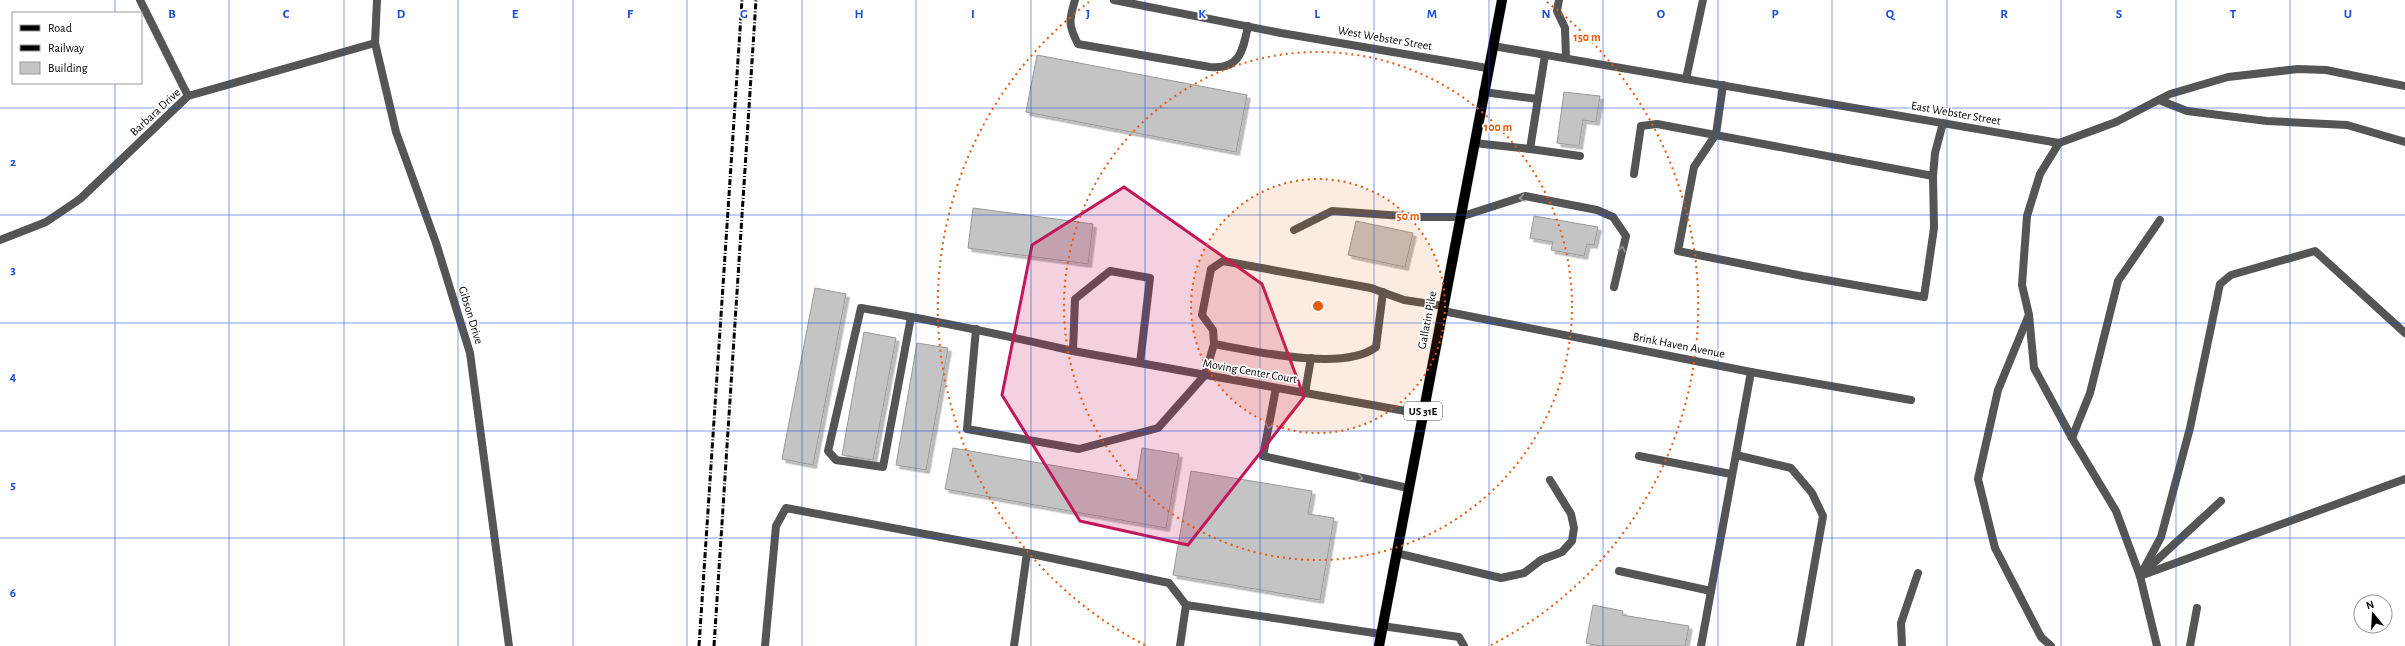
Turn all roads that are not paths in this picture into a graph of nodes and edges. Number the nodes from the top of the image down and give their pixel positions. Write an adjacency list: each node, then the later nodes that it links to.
1 (140, 0): 18 (street)
2 (377, 0): 9 (street, Gibson Drive)
3 (1075, 0): 8 (street)
4 (1114, 0): 8 (street, West Webster Street)
5 (1502, 0): 10 (main road, Gallatin Pike / US 31E)
6 (1559, 0): 12 (street)
7 (1703, 0): 14 (street)
8 (1248, 26): 13 (street, West Webster Street)
9 (375, 43): 18 (street, Barbara Drive); 68 (street, Gibson Drive)
10 (1493, 46): 11 (street, East Webster Street); 13 (main road, Gallatin Pike / US 31E)
11 (1544, 55): 12 (street, East Webster Street); 19 (street)
12 (1566, 58): 14 (street, East Webster Street)
13 (1487, 68): 17 (main road, Gallatin Pike / US 31E)
14 (1686, 79): 15 (street, East Webster Street)
15 (1723, 85): 21 (street, East Webster Street); 22 (street)
16 (2405, 86): 20 (street)
17 (1483, 92): 19 (street); 23 (main road, Gallatin Pike / US 31E)
18 (188, 96): 33 (street, Barbara Drive)
19 (1538, 99): 26 (street)
20 (2159, 100): 24 (street); 25 (street)
21 (1943, 123): 25 (street, East Webster Street); 29 (street)
22 (1716, 134): 28 (street); 29 (street); 29 (street)
23 (1474, 142): 26 (street); 30 (main road, Gallatin Pike / US 31E)
24 (2405, 142)
25 (2059, 143): 37 (street)
26 (1530, 149): 27 (street)
27 (1580, 156)
28 (1634, 174)
29 (1933, 176)
30 (1460, 217): 32 (street); 34 (street, one-way to 30); 36 (main road, Gallatin Pike / US 31E)
31 (2160, 220): 51 (street)
32 (1294, 230)
33 (0, 240)
34 (1614, 287)
35 (1383, 292): 36 (street, Brink Haven Avenue); 41 (street, Brink Haven Avenue); 43 (street)
36 (1443, 308): 45 (street, Brink Haven Avenue); 50 (main road, Gallatin Pike / US 31E)
37 (2029, 315): 51 (street); 77 (street)
38 (911, 317): 38 (street, Moving Center Court); 39 (street, Moving Center Court)
39 (976, 329): 42 (street, Moving Center Court); 46 (street)
40 (2405, 333): 63 (street)
41 (1214, 344): 43 (street); 46 (street)
42 (1073, 352): 44 (street, Moving Center Court); 44 (street)
43 (1311, 358): 48 (street)
44 (1140, 363): 46 (street, Moving Center Court)
45 (1751, 372): 49 (street, Brink Haven Avenue); 53 (street)
46 (1205, 375): 47 (street, Moving Center Court)
47 (1276, 388): 48 (street, Moving Center Court); 57 (street, one-way to 57)
48 (1305, 393): 50 (street, Moving Center Court)
49 (1911, 400)
50 (1422, 414): 57 (main road, Gallatin Pike / US 31E)
51 (2072, 438): 63 (street)
52 (1639, 456): 54 (street)
53 (1736, 456): 54 (street); 75 (street)
54 (1731, 474): 64 (street)
55 (1550, 480): 60 (street)
56 (2405, 480): 63 (street)
57 (1408, 488): 60 (main road, Gallatin Pike / US 31E)
58 (2221, 501): 63 (street)
59 (1027, 552): 65 (street); 69 (street); 70 (street)
60 (1396, 553): 67 (main road, Gallatin Pike / US 31E)
61 (1619, 571): 64 (street)
62 (1918, 573): 76 (street)
63 (2140, 576): 78 (street)
64 (1712, 591): 74 (street)
65 (1186, 604): 67 (street); 71 (street)
66 (2197, 608): 79 (street)
67 (1382, 630): 72 (main road, Gallatin Pike / US 31E); 73 (street)
68 (509, 646)
69 (765, 646)
70 (1014, 646)
71 (1180, 646)
72 (1379, 646)
73 (1464, 646)
74 (1701, 646)
75 (1800, 646)
76 (1902, 646)
77 (2051, 646)
78 (2157, 646)
79 (2190, 646)

